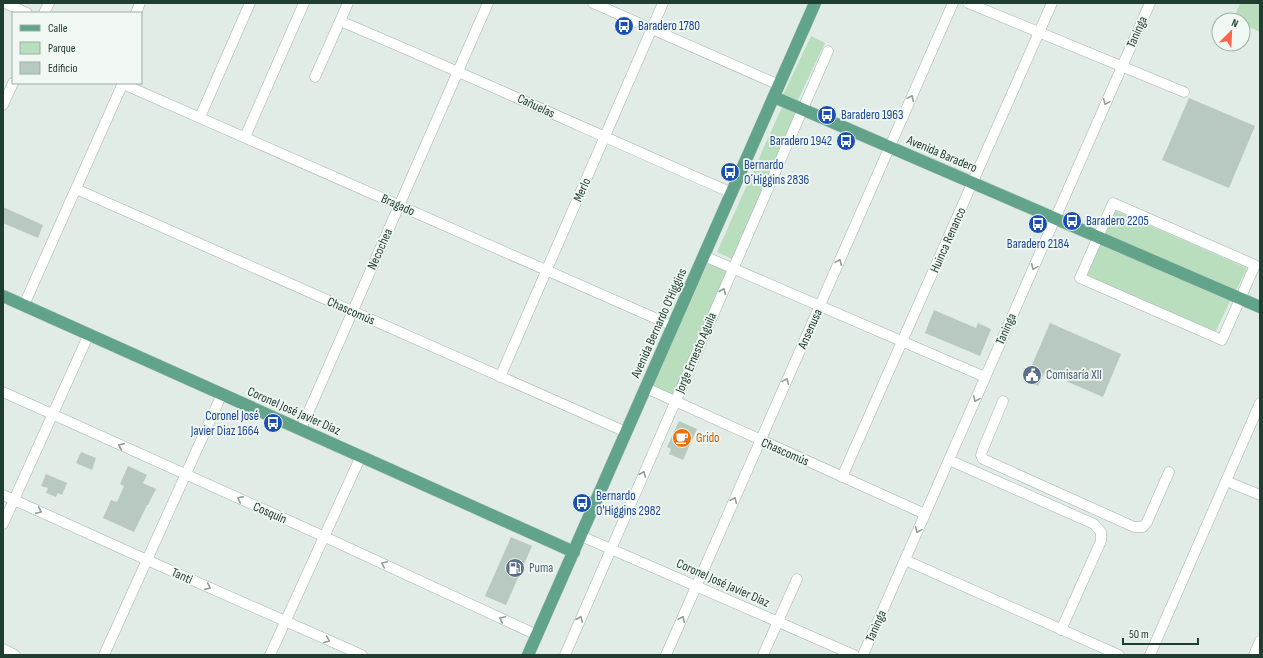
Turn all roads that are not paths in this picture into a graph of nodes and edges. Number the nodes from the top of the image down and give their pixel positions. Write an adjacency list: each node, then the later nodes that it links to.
1 (5, 3): 14 (street)
2 (49, 3): 15 (street)
3 (250, 3): 31 (street)
4 (304, 3): 32 (street)
5 (348, 3): 16 (street)
6 (488, 3): 21 (street, Necochea)
7 (593, 3): 17 (street)
8 (663, 3): 17 (street, Merlo)
9 (815, 3): 26 (main road, Avenida Bernardo O'Higgins)
10 (953, 3): 34 (street, Ansenusa, one-way to 10)
11 (968, 3): 18 (street)
12 (1052, 3): 18 (street, Huinca Renanco)
13 (1150, 3): 20 (street, Taninga)
14 (25, 12)
15 (44, 12)
16 (340, 21): 21 (street, Cañuelas); 22 (street)
17 (652, 29): 26 (street); 33 (street, Merlo)
18 (1039, 32): 20 (street); 35 (street, Huinca Renanco)
19 (828, 51): 30 (street, Jorge Ernesto Aguila)
20 (1122, 67): 27 (street); 39 (street, Taninga, one-way to 39)
21 (458, 71): 33 (street, Cañuelas); 38 (street, Necochea)
22 (315, 77)
23 (12, 84): 29 (street)
24 (123, 84): 36 (street)
25 (125, 84): 31 (street, Bragado)
26 (779, 85): 28 (main road, Avenida Bernardo O'Higgins)
27 (1184, 92)
28 (774, 97): 30 (main road, Avenida Baradero); 37 (main road, Avenida Bernardo O'Higgins)
29 (4, 100)
30 (802, 110): 34 (main road, Avenida Baradero); 42 (street, Jorge Ernesto Aguila)
31 (200, 117): 32 (street, Bragado)
32 (245, 137): 38 (street, Bragado)
33 (605, 138): 37 (street, Cañuelas); 43 (street, Merlo)
34 (890, 147): 35 (main road, Avenida Baradero); 47 (street, Ansenusa, one-way to 34)
35 (973, 183): 39 (main road, Avenida Baradero); 52 (street, Huinca Renanco)
36 (76, 189): 46 (street); 49 (street, Chascomús)
37 (732, 192): 41 (main road, Avenida Bernardo O'Higgins)
38 (400, 206): 43 (street, Bragado); 49 (street, Necochea)
39 (1055, 218): 40 (main road, Avenida Baradero); 54 (street, Taninga, one-way to 54)
40 (1098, 237): 45 (main road, Avenida Baradero); 45 (street); 45 (street)
41 (704, 256): 42 (street); 50 (main road, Avenida Bernardo O'Higgins)
42 (733, 268): 47 (street); 59 (street, Jorge Ernesto Aguila, one-way to 42)
43 (546, 270): 50 (street, Bragado); 53 (street, Merlo)
44 (3, 296): 46 (main road, Coronel José Javier Díaz)
45 (1241, 298): 48 (main road, Avenida Baradero)
46 (24, 305): 51 (main road, Coronel José Javier Díaz)
47 (820, 306): 52 (street); 64 (street, Ansenusa, one-way to 47)
48 (1260, 307)
49 (353, 312): 53 (street, Chascomús); 62 (street, Necochea)
50 (673, 326): 55 (main road, Avenida Bernardo O'Higgins)
51 (89, 334): 57 (main road, Coronel José Javier Díaz); 61 (street)
52 (903, 341): 54 (street); 69 (street, Huinca Renanco)
53 (500, 377): 63 (street, Chascomús)
54 (985, 377): 66 (street, Taninga, one-way to 66)
55 (646, 388): 59 (street, Chascomús); 63 (main road, Avenida Bernardo O'Higgins)
56 (3, 392): 61 (street, Cosquín)
57 (222, 394): 62 (main road, Coronel José Javier Díaz); 68 (street)
58 (1003, 401): 71 (street)
59 (675, 402): 64 (street, Chascomús); 80 (street, Jorge Ernesto Aguila, one-way to 59)
60 (1260, 403): 70 (street)
61 (52, 415): 68 (street, Cosquín, one-way to 61); 74 (street)
62 (301, 430): 65 (main road, Coronel José Javier Díaz)
63 (626, 432): 78 (main road, Avenida Bernardo O'Higgins)
64 (760, 440): 69 (street, Chascomús); 85 (street, Ansenusa, one-way to 64)
65 (361, 456): 79 (street); 81 (main road, Coronel José Javier Díaz)
66 (949, 460): 75 (street); 76 (street, Taninga)
67 (1169, 472): 71 (street)
68 (186, 474): 79 (street, Cosquín, one-way to 68); 82 (street)
69 (842, 477): 76 (street, Chascomús)
70 (1226, 481): 73 (street); 103 (street)
71 (1059, 494): 75 (street)
72 (3, 495): 74 (street, Tanti)
73 (1260, 496)
74 (14, 500): 77 (street); 82 (street, Tanti, one-way to 82)
75 (1054, 506): 88 (street)
76 (925, 514): 83 (street, Taninga, one-way to 83)
77 (3, 524)
78 (581, 536): 80 (street, Coronel José Javier Díaz); 81 (main road, Avenida Bernardo O'Higgins)
79 (325, 537): 86 (street); 89 (street, Cosquín, one-way to 79)
80 (611, 549): 85 (street, Coronel José Javier Díaz); 97 (street, Jorge Ernesto Aguila, one-way to 80)
81 (574, 552): 89 (main road, Avenida Bernardo O'Higgins)
82 (147, 560): 86 (street, Tanti, one-way to 86); 93 (street)
83 (904, 560): 88 (street); 101 (street, Taninga)
84 (797, 579): 87 (street)
85 (696, 586): 87 (street, Coronel José Javier Díaz); 98 (street, Ansenusa, one-way to 85)
86 (284, 621): 94 (street); 95 (street, Tanti, one-way to 95)
87 (778, 622): 99 (street); 100 (street, Coronel José Javier Díaz)
88 (1061, 630): 102 (street)
89 (537, 635): 96 (main road, Avenida Bernardo O'Higgins)
90 (1260, 641): 104 (street)
91 (3, 649): 92 (street)
92 (16, 655)
93 (104, 655)
94 (270, 655)
95 (362, 655)
96 (528, 655)
97 (565, 655)
98 (666, 655)
99 (764, 655)
100 (854, 655)
101 (863, 655)
102 (1119, 655)
103 (1150, 655)
104 (1254, 655)

